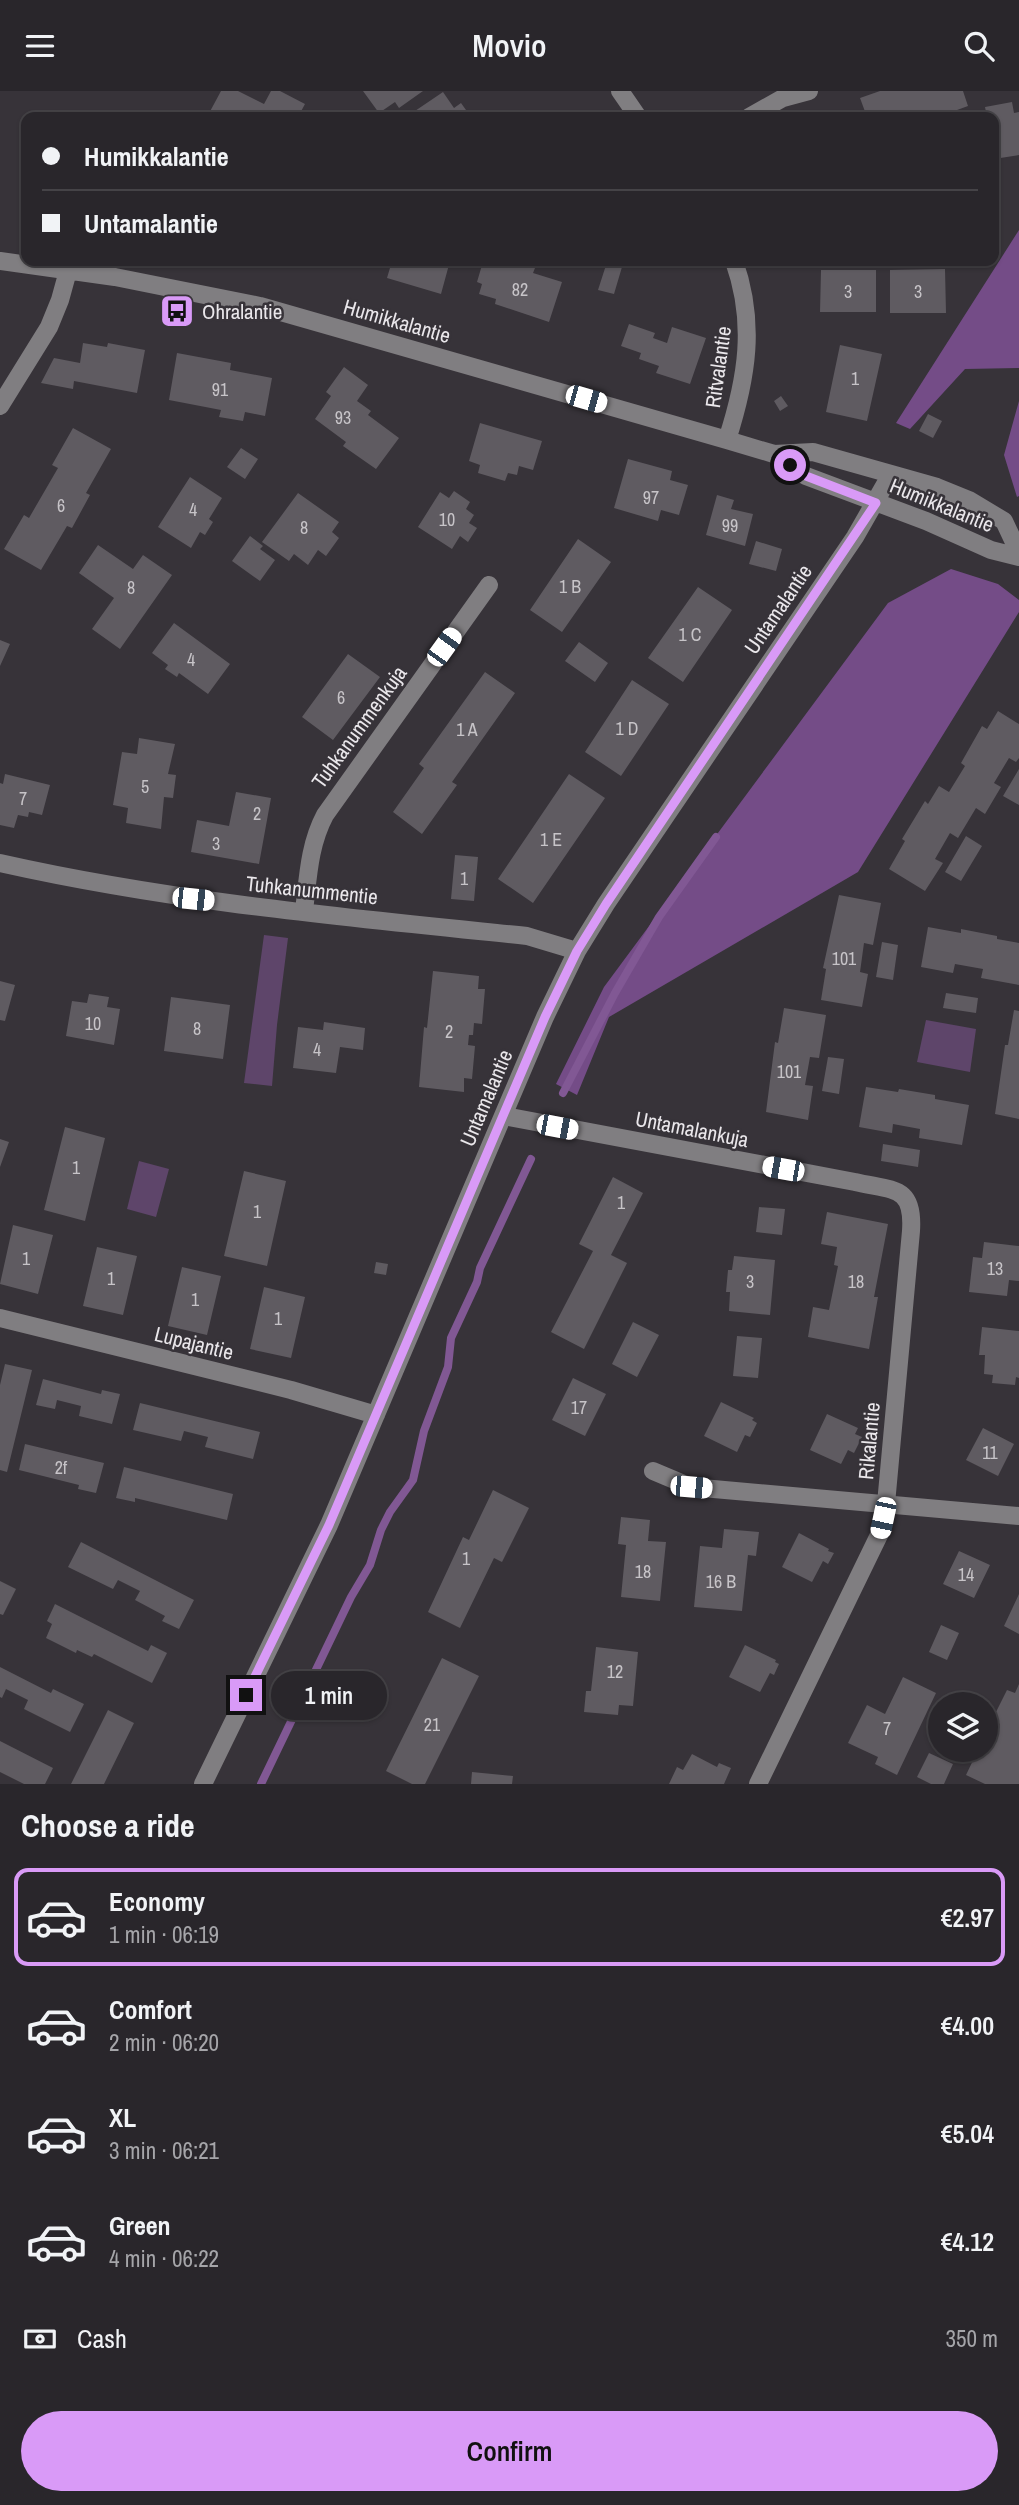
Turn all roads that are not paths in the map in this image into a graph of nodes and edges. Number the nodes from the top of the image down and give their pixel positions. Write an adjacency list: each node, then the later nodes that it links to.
1 (620, 91): 3 (street)
2 (809, 91): 4 (street)
3 (635, 112)
4 (758, 112)
5 (0, 261): 6 (street, Humikkalantie)
6 (21, 264)
7 (34, 266): 9 (street, Humikkalantie)
8 (736, 266): 11 (street, Ritvalantie)
9 (68, 271): 10 (street); 11 (street, Humikkalantie)
10 (0, 406)
11 (727, 440): 12 (street, Humikkalantie)
12 (774, 454): 13 (street, Humikkalantie); 14 (street, Humikkalantie)
13 (891, 474): 14 (street, Untamalantie); 15 (street, Humikkalantie)
14 (876, 503): 15 (street, Humikkalantie); 19 (street, Untamalantie)
15 (1019, 555)
16 (489, 585): 18 (street, Tuhkanummenkuja)
17 (0, 863): 18 (street, Tuhkanummentie)
18 (304, 911): 19 (street, Tuhkanummentie)
19 (577, 951): 20 (street, Untamalantie)
20 (504, 1116): 21 (street, Untamalankuja); 23 (street, Untamalantie)
21 (909, 1201): 25 (street, Rikalantie)
22 (0, 1318): 23 (street, Lupajantie)
23 (376, 1415): 27 (street, Untamalantie)
24 (653, 1471): 25 (street)
25 (886, 1504): 26 (street); 28 (street, Rikalantie)
26 (1019, 1516)
27 (203, 1784)
28 (758, 1784)

